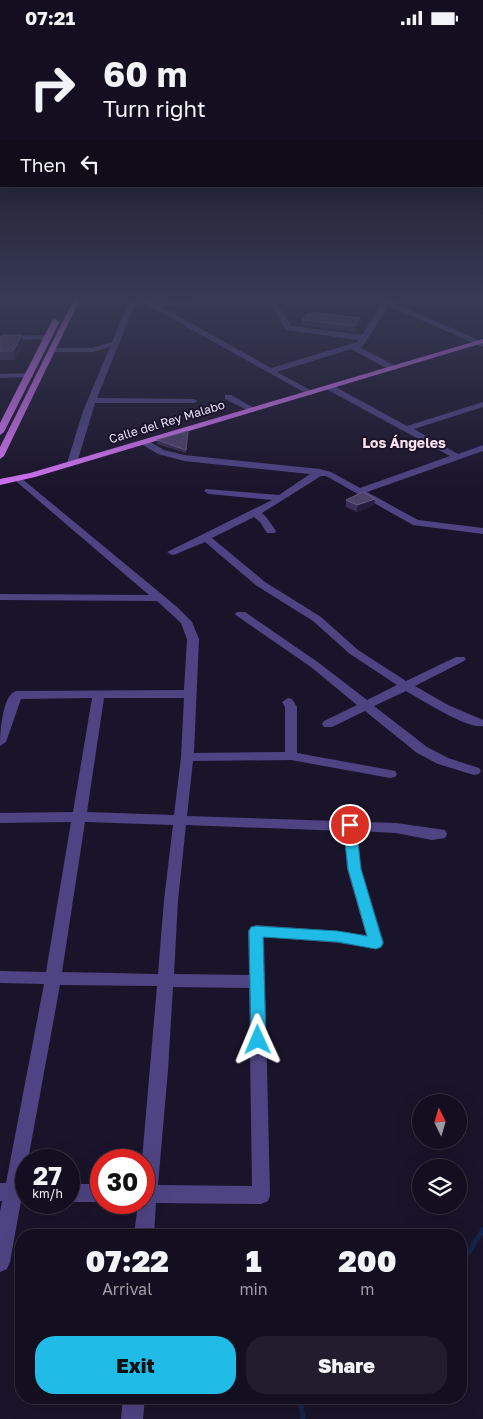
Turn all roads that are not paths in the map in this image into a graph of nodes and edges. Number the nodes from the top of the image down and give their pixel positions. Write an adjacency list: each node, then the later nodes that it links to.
1 (36, 362): 10 (main road)
2 (46, 362): 24 (main road)
3 (107, 362): 15 (street)
4 (254, 362): 9 (street)
5 (303, 362): 9 (street)
6 (380, 362): 8 (street)
7 (415, 362): 8 (main road, Calle del Rey Malabo)
8 (392, 368): 12 (main road, Calle del Rey Malabo)
9 (270, 371): 13 (street)
10 (30, 375): 11 (street); 19 (main road)
11 (0, 376)
12 (329, 387): 13 (main road, Calle del Rey Malabo); 20 (street)
13 (309, 393): 18 (main road, Calle del Rey Malabo)
14 (228, 397): 18 (street)
15 (91, 400): 16 (street); 26 (street)
16 (194, 401)
17 (483, 404): 20 (street)
18 (252, 409): 22 (main road, Calle del Rey Malabo)
19 (4, 417): 21 (main road)
20 (406, 429): 25 (street)
21 (0, 432)
22 (144, 442): 26 (main road, Calle del Rey Malabo); 27 (street)
23 (483, 448): 25 (street)
24 (0, 456)
25 (458, 457): 32 (street)
26 (72, 463): 28 (main road, Calle del Rey Malabo)
27 (320, 472): 32 (street); 33 (street)
28 (26, 478): 29 (main road, Calle del Rey Malabo); 30 (main road, Calle del Rey Malabo); 40 (street)
29 (0, 482)
30 (0, 491)
31 (209, 491): 33 (street)
32 (360, 491): 36 (street)
33 (282, 499): 34 (street)
34 (255, 513): 35 (street); 37 (street)
35 (271, 531)
36 (483, 531)
37 (206, 538): 38 (street); 43 (street)
38 (172, 552)
39 (0, 597): 40 (street)
40 (158, 598): 45 (street)
41 (241, 614): 47 (street)
42 (460, 659): 43 (street)
43 (405, 686): 47 (street); 48 (street)
44 (99, 694): 45 (street); 50 (street); 57 (street)
45 (190, 695): 53 (street)
46 (288, 702): 52 (street)
47 (366, 706): 49 (street); 54 (street)
48 (478, 723)
49 (328, 724)
50 (2, 729): 51 (street)
51 (0, 742)
52 (291, 756): 53 (street); 55 (street)
53 (187, 757): 58 (street)
54 (474, 771)
55 (390, 774)
56 (0, 817): 57 (street)
57 (79, 817): 58 (street); 62 (street)
58 (180, 820): 59 (street); 63 (street)
59 (350, 825): 60 (street); 64 (street)
60 (440, 834)
61 (0, 977): 62 (street)
62 (53, 978): 63 (street); 66 (street)
63 (166, 981): 64 (street); 65 (street)
64 (258, 982): 67 (street)
65 (150, 1149)
66 (13, 1192): 70 (street)
67 (155, 1194)
68 (145, 1214): 69 (street)
69 (144, 1229)
70 (0, 1262)
71 (133, 1404): 72 (street)
72 (132, 1419)

